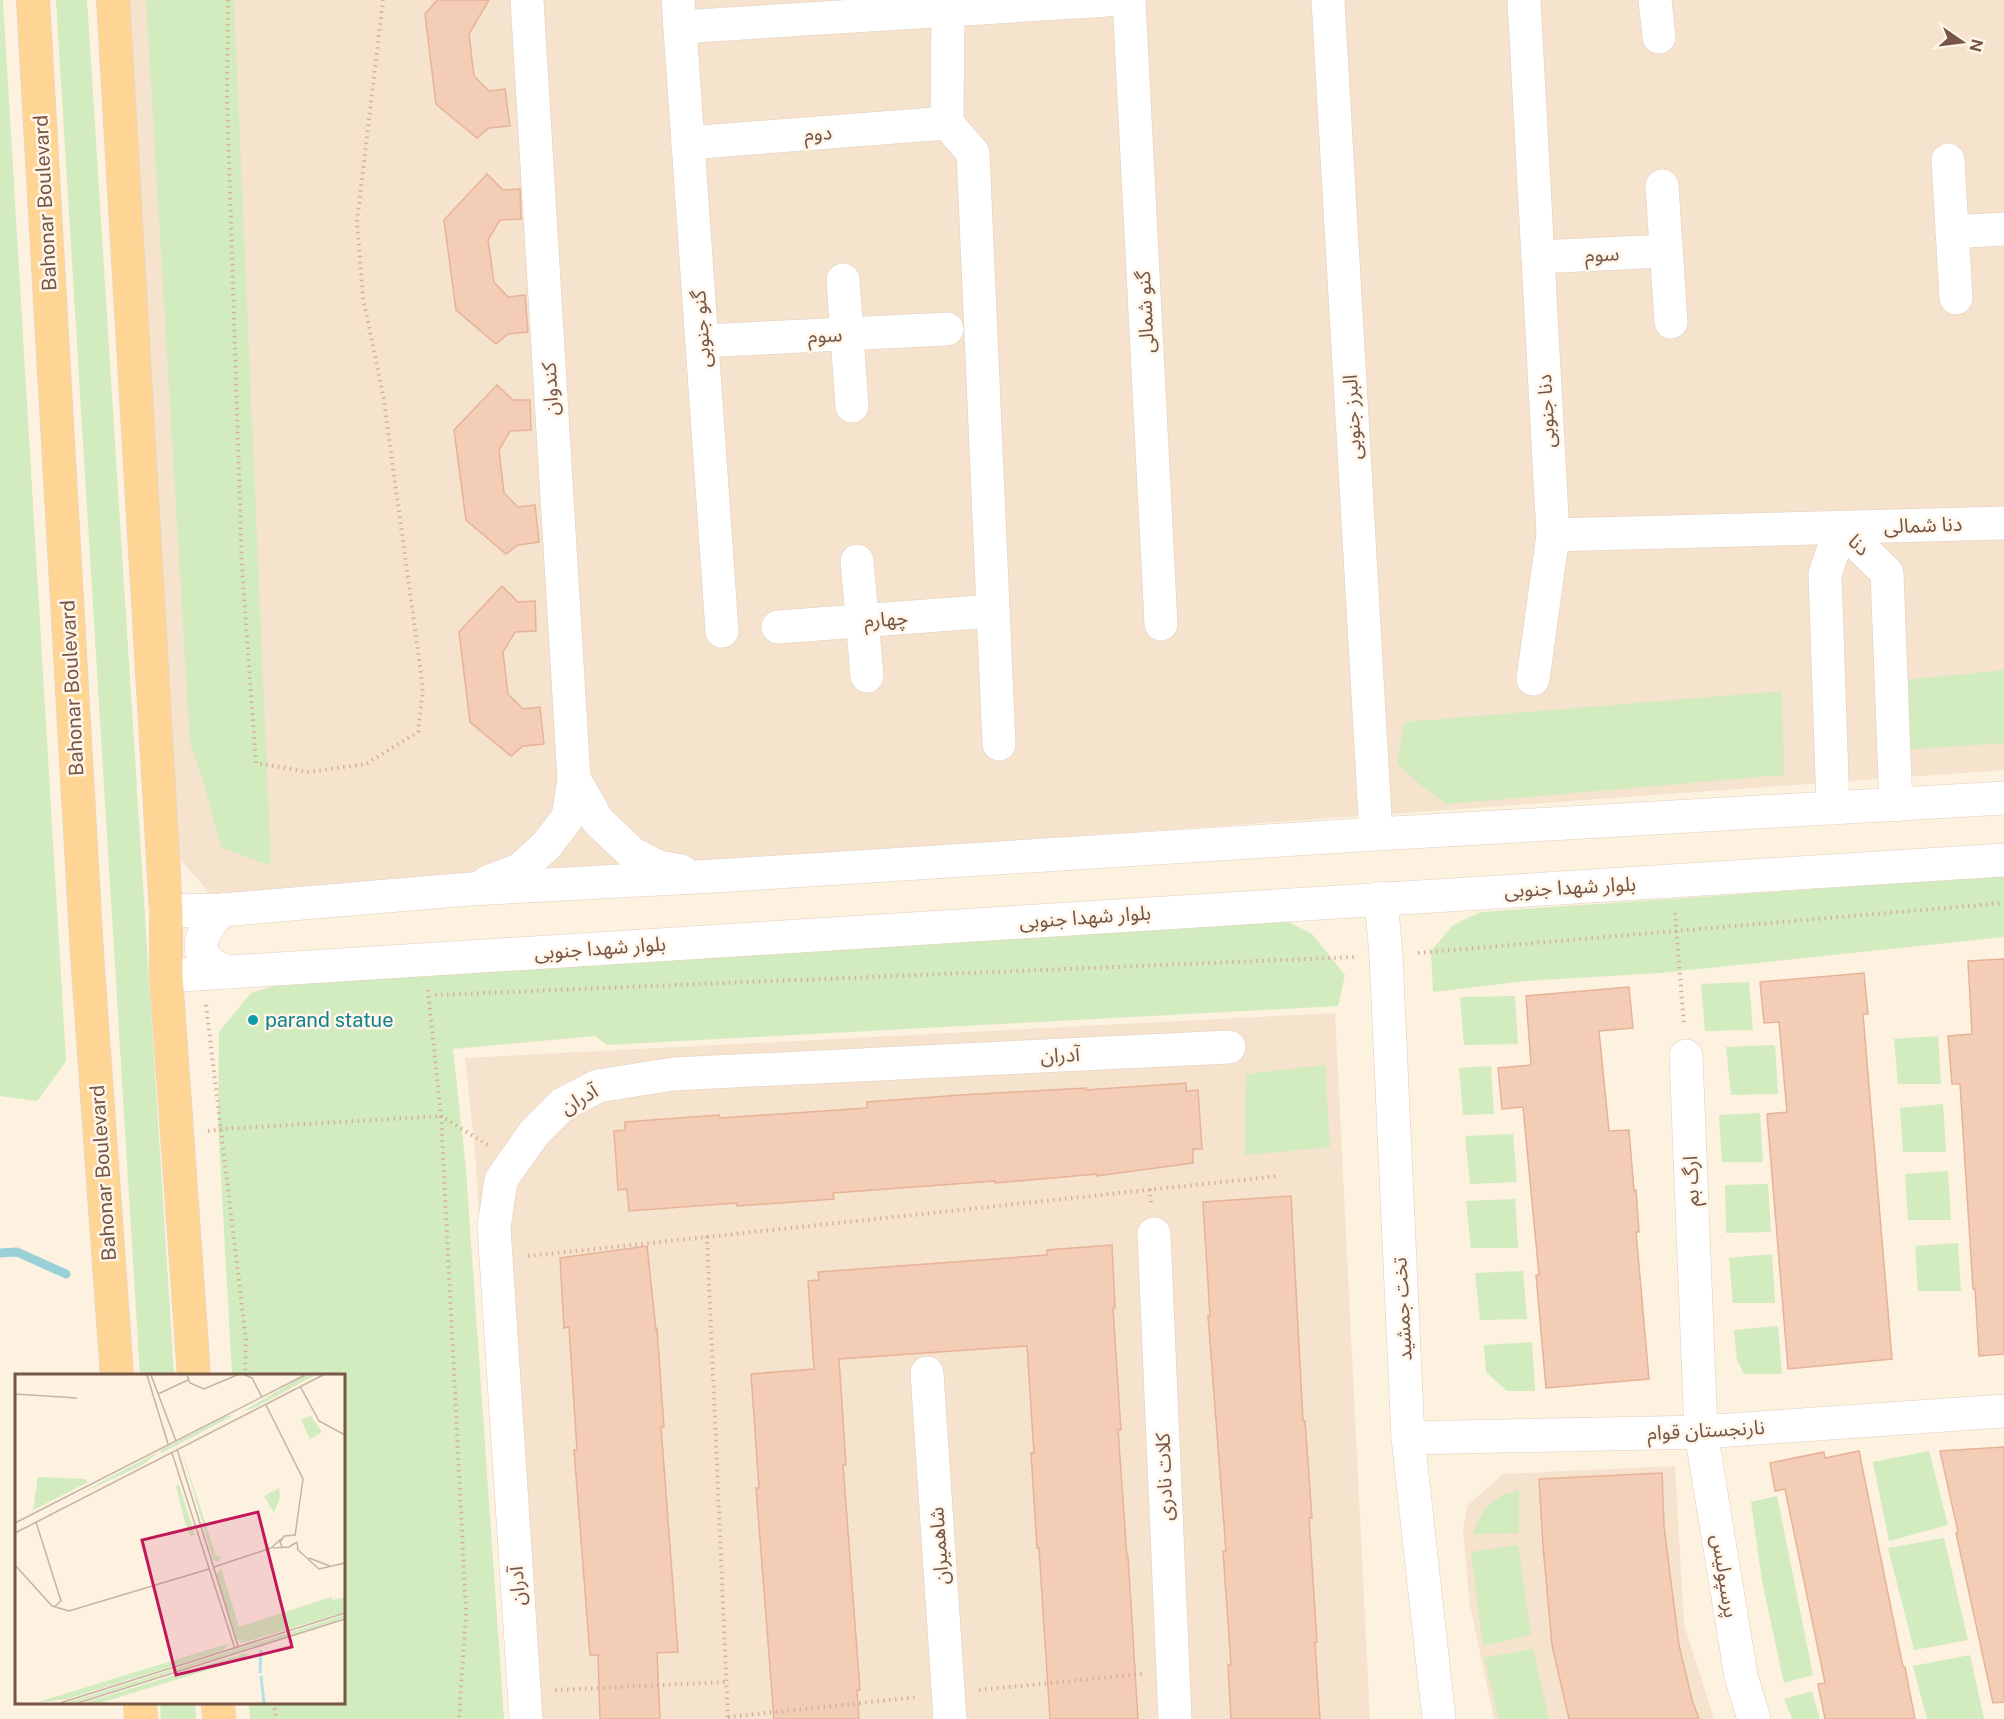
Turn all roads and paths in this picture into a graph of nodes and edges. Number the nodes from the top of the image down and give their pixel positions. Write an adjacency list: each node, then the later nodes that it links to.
1 (33, 0): 71 (main road, Bahonar Boulevard)
2 (113, 0): 53 (main road)
3 (228, 0): 4 (path)
4 (383, 0)
5 (527, 0): 42 (street, کندوان)
6 (1108, 0): 11 (street, گنو جنوبی)
7 (1130, 0): 36 (street, گنو شمالی)
8 (1328, 0): 46 (street, البرز جنوبی)
9 (1524, 0): 22 (street, دنا جنوبی)
10 (1656, 0): 14 (street)
11 (993, 2): 12 (street, گنو جنوبی)
12 (948, 10): 13 (street, گنو جنوبی); 15 (street)
13 (679, 14): 16 (street, گنو جنوبی)
14 (1659, 37)
15 (947, 123): 16 (street, دوم); 34 (street)
16 (688, 143): 28 (street, گنو جنوبی)
17 (1948, 160): 20 (street)
18 (1662, 186): 21 (street)
19 (2004, 229): 20 (street)
20 (1952, 232): 24 (street)
21 (1666, 251): 22 (street, سوم); 25 (street)
22 (1538, 256): 32 (street, دنا جنوبی)
23 (843, 280): 27 (street)
24 (1956, 298)
25 (1671, 322)
26 (947, 329): 27 (street, سوم)
27 (847, 334): 28 (street, سوم); 29 (street)
28 (702, 340): 38 (street, گنو جنوبی)
29 (852, 406)
30 (2004, 523): 31 (street, دنا شمالی)
31 (1841, 528): 32 (street); 44 (street, دنا); 45 (street, دنا)
32 (1553, 535): 40 (street, دنا جنوبی)
33 (857, 561): 35 (street)
34 (993, 611): 35 (street, چهارم); 41 (street)
35 (861, 621): 37 (street, چهارم); 39 (street)
36 (1161, 624)
37 (778, 627)
38 (722, 631)
39 (867, 676)
40 (1533, 680)
41 (999, 744)
42 (574, 779): 48 (street); 49 (street)
43 (2004, 798): 44 (street)
44 (1896, 805): 45 (street)
45 (1833, 808): 46 (street)
46 (1376, 834): 48 (street)
47 (2004, 860): 50 (street, بلوار شهدا جنوبی)
48 (715, 876): 49 (street)
49 (470, 889): 52 (street)
50 (1381, 898): 55 (street, تخت جمشید); 56 (street, بلوار شهدا جنوبی)
51 (2004, 903): 54 (path)
52 (222, 910): 53 (street); 57 (street)
53 (166, 911): 58 (main road)
54 (1677, 930): 55 (path); 61 (path)
55 (1386, 956): 59 (path); 76 (street, تخت جمشید)
56 (425, 960): 57 (street, بلوار شهدا جنوبی); 59 (path)
57 (215, 973): 58 (street, بلوار شهدا جنوبی); 63 (path)
58 (166, 976): 64 (main road)
59 (429, 995): 62 (path)
60 (1229, 1047): 65 (street, آدران)
61 (1686, 1056): 75 (street, ارگ بم)
62 (441, 1116): 63 (path); 65 (path); 85 (path)
63 (221, 1129): 64 (path); 73 (path)
64 (177, 1137): 72 (main road)
65 (514, 1161): 69 (street, آدران)
66 (1279, 1176): 68 (path)
67 (1154, 1234): 88 (street, کلات نادری)
68 (707, 1236): 69 (path); 77 (path)
69 (496, 1259): 81 (street, آدران)
70 (927, 1373): 87 (street, شاهمیران)
71 (117, 1374)
72 (194, 1374)
73 (245, 1374)
74 (2004, 1411): 75 (street, نارنجستان قوام)
75 (1701, 1432): 76 (street, نارنجستان قوام); 90 (street, پرسپولیس)
76 (1408, 1438): 89 (street, تخت جمشید)
77 (726, 1682): 81 (path); 86 (path)
78 (140, 1704): 82 (main road)
79 (218, 1704): 83 (main road)
80 (274, 1704): 84 (path)
81 (525, 1705)
82 (141, 1719)
83 (219, 1719)
84 (276, 1719)
85 (459, 1719)
86 (728, 1719)
87 (951, 1719)
88 (1175, 1719)
89 (1439, 1719)
90 (1754, 1719)

